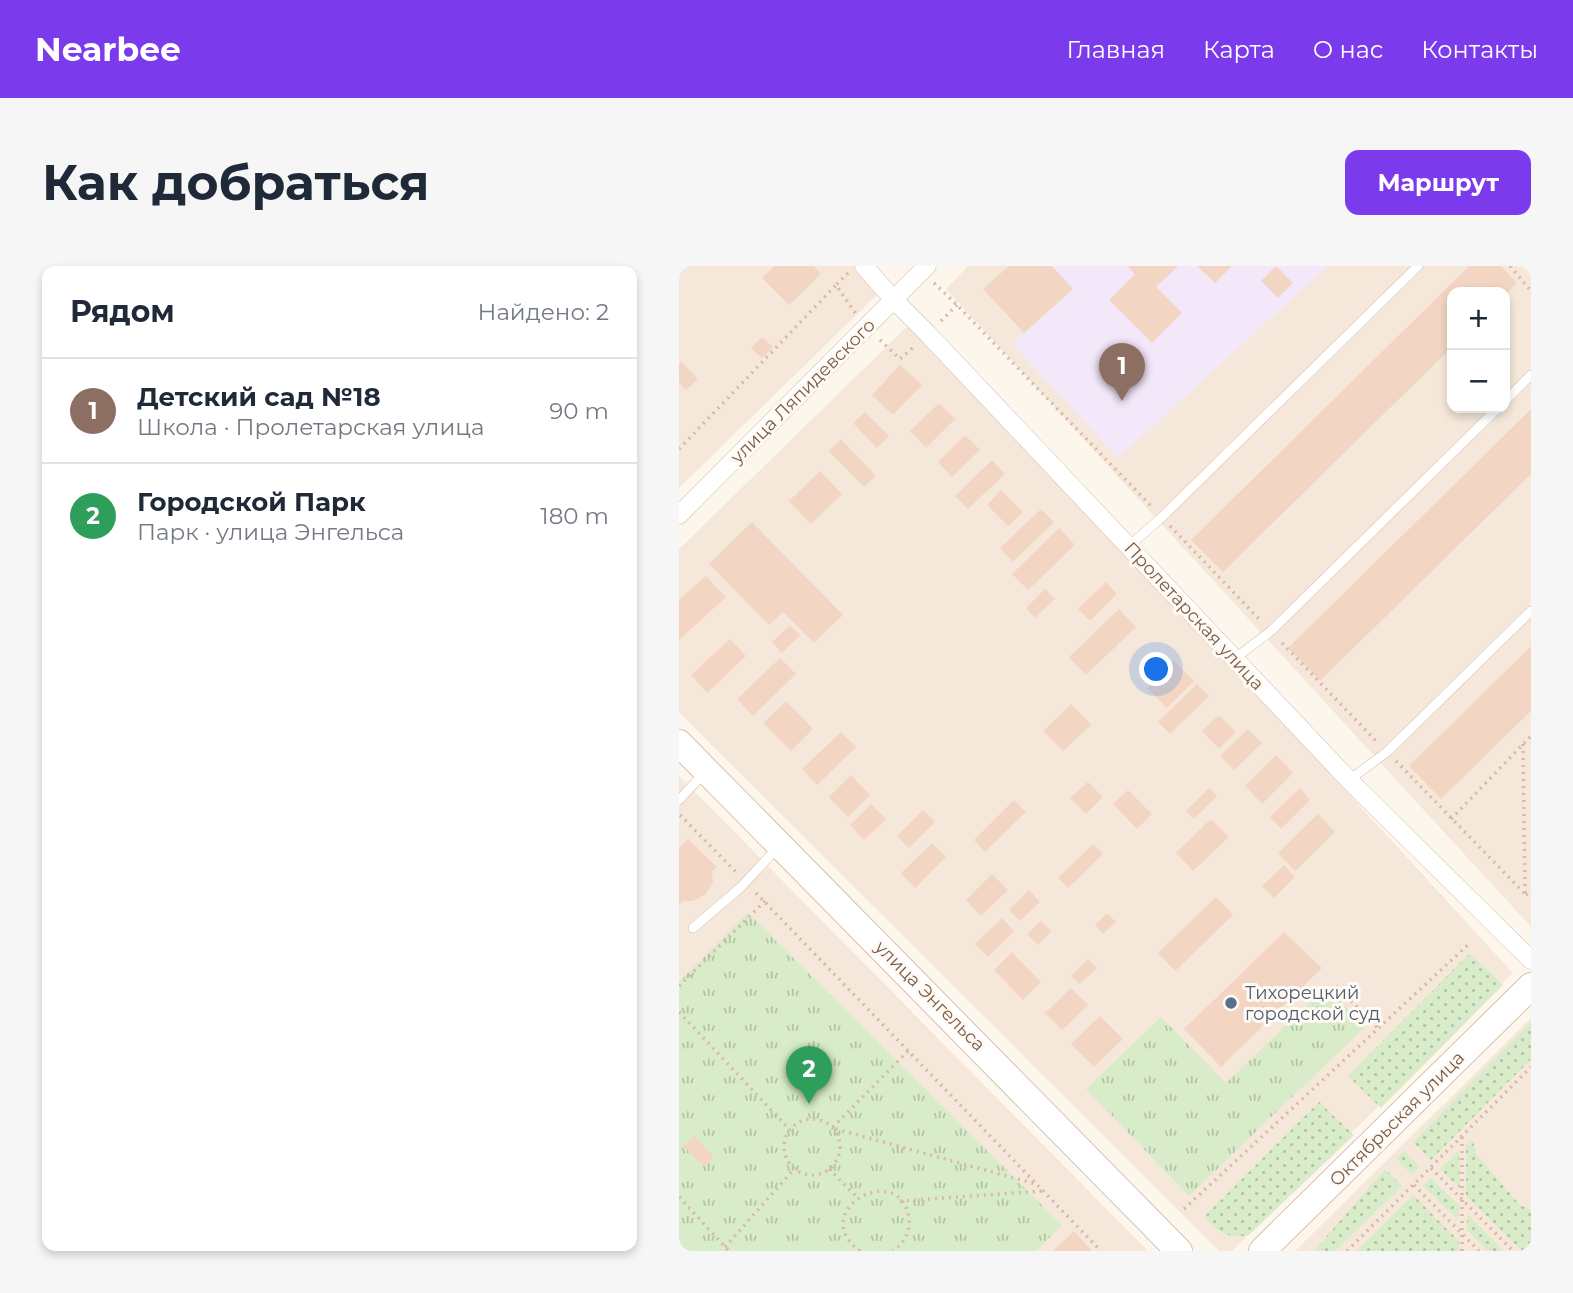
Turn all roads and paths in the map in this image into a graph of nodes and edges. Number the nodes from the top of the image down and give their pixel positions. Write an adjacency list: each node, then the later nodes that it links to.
1 (864, 266): 7 (street, Пролетарская улица)
2 (927, 266): 7 (street, улица Ляпидевского)
3 (1418, 266): 14 (lane)
4 (1510, 266): 6 (path)
5 (836, 285): 12 (path)
6 (1531, 291)
7 (894, 300): 13 (street, улица Ляпидевского); 15 (street, Пролетарская улица)
8 (957, 305): 14 (path)
9 (1531, 375): 10 (lane)
10 (1510, 396)
11 (1493, 413): 17 (lane)
12 (679, 449)
13 (679, 516)
14 (1161, 517): 15 (lane); 17 (path)
15 (1129, 546): 18 (street, Пролетарская улица)
16 (1531, 611): 22 (lane)
17 (1271, 631): 18 (lane); 22 (path)
18 (1234, 659): 24 (street, Пролетарская улица)
19 (1531, 736): 21 (path)
20 (679, 743): 23 (main road, улица Энгельса)
21 (1523, 744): 27 (path); 31 (path)
22 (1387, 752): 24 (lane); 27 (path)
23 (707, 771): 25 (lane); 28 (main road, улица Энгельса)
24 (1349, 780): 35 (street, Пролетарская улица)
25 (679, 800)
26 (679, 813): 29 (path)
27 (1451, 819): 31 (path)
28 (781, 844): 29 (lane); 62 (main road, улица Энгельса)
29 (746, 882): 32 (path); 33 (lane)
30 (1531, 890): 31 (path)
31 (1525, 895)
32 (765, 901): 36 (path); 41 (path)
33 (693, 928)
34 (1471, 942): 40 (path)
35 (1531, 960)
36 (679, 986)
37 (1336, 986): 40 (path)
38 (1531, 986): 63 (main road, Октябрьская улица)
39 (679, 1012): 44 (path)
40 (1378, 1028): 56 (path)
41 (908, 1051): 43 (path); 49 (path)
42 (1531, 1066): 45 (path)
43 (832, 1128): 44 (path); 48 (path); 49 (path)
44 (791, 1130): 46 (path)
45 (1462, 1137): 47 (path); 54 (path)
46 (795, 1168): 48 (path); 58 (path)
47 (1431, 1168): 50 (path); 54 (path)
48 (829, 1169): 53 (path)
49 (1037, 1185): 51 (path)
50 (1414, 1185): 57 (path); 64 (path)
51 (1044, 1191): 55 (path); 61 (path)
52 (679, 1197): 58 (path)
53 (857, 1198): 55 (path); 59 (path)
54 (1462, 1200): 57 (path); 67 (path)
55 (900, 1201): 60 (path)
56 (1184, 1209)
57 (1462, 1234): 65 (path); 66 (path)
58 (727, 1249)
59 (860, 1251)
60 (893, 1251)
61 (1101, 1251)
62 (1179, 1251)
63 (1262, 1251)
64 (1347, 1251)
65 (1462, 1251)
66 (1479, 1251)
67 (1513, 1251)

